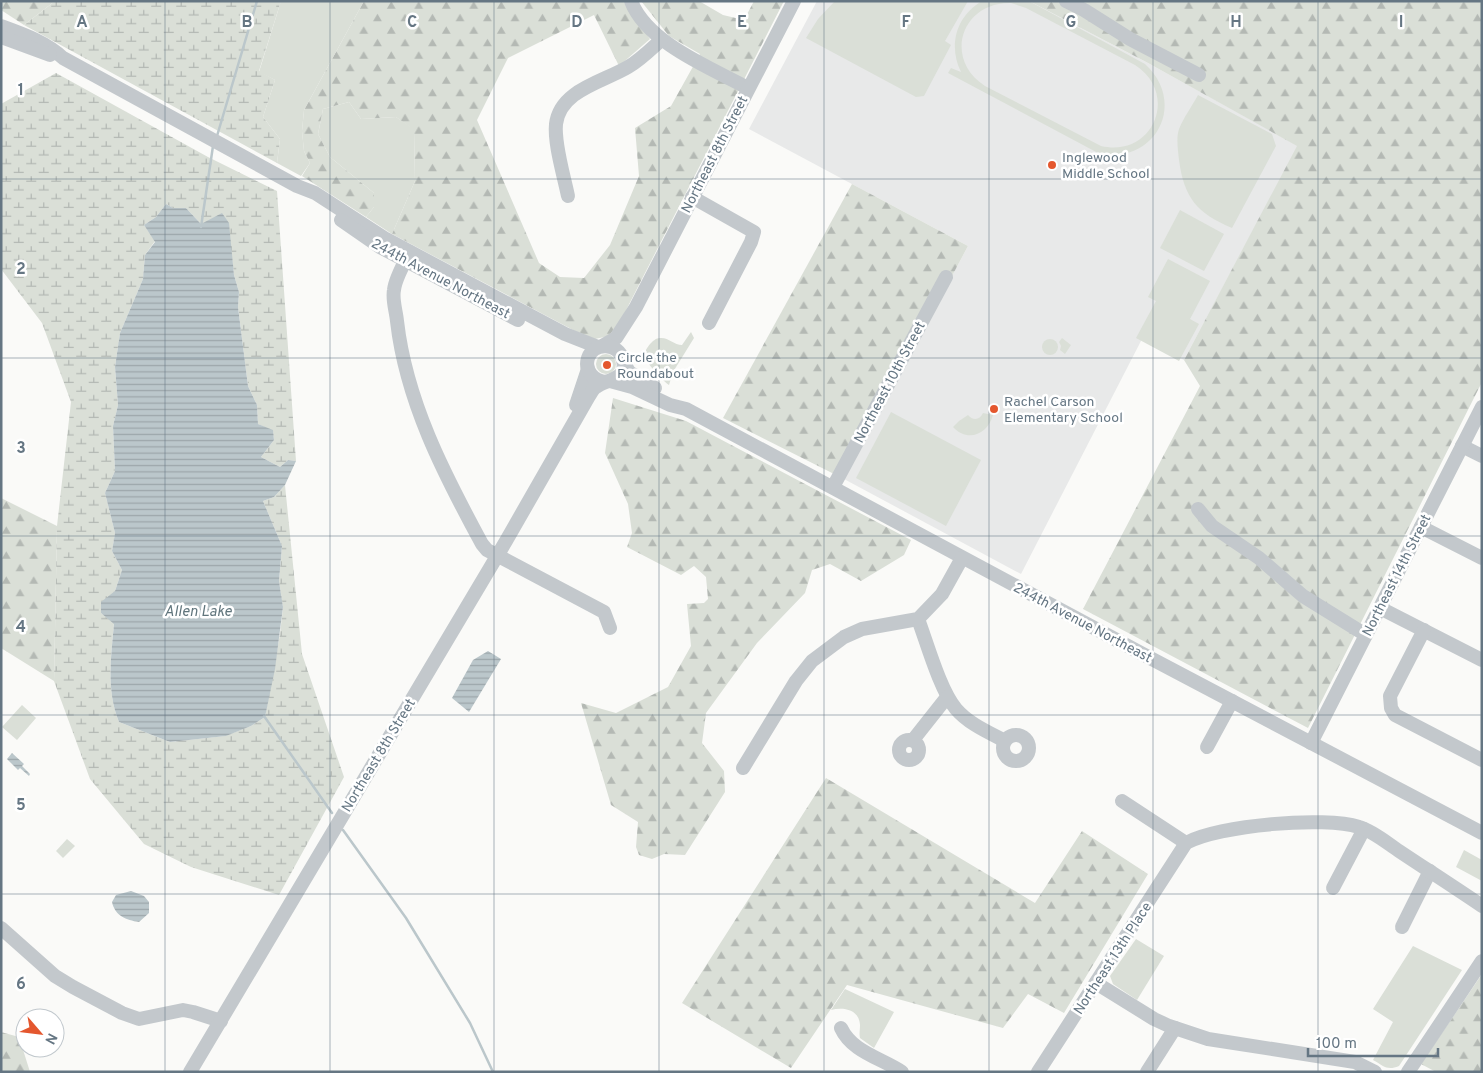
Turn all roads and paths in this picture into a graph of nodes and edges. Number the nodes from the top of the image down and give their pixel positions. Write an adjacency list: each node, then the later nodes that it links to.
1 (631, 1): 6 (street)
2 (794, 1): 9 (street, Northeast 8th Street)
3 (1066, 1): 8 (street)
4 (1, 26): 7 (street, 244th Avenue Northeast)
5 (1, 37): 7 (street, 244th Avenue Northeast)
6 (661, 40): 9 (street); 10 (street)
7 (63, 58): 12 (street, 244th Avenue Northeast)
8 (1199, 75)
9 (748, 88): 11 (street, Northeast 8th Street)
10 (568, 196)
11 (692, 197): 14 (street, Northeast 8th Street); 15 (street)
12 (408, 256): 16 (street, 244th Avenue Northeast); 18 (street, 244th Avenue Northeast); 28 (street)
13 (946, 276): 25 (street, Northeast 10th Street)
14 (636, 308): 16 (street, Northeast 8th Street); 17 (street, Northeast 8th Street)
15 (709, 323)
16 (600, 347): 17 (street); 18 (street)
17 (623, 360): 19 (street); 21 (street, 244th Avenue Northeast)
18 (588, 366): 19 (street); 22 (street, Northeast 8th Street)
19 (608, 382): 21 (street, 244th Avenue Northeast); 22 (street, Northeast 8th Street)
20 (1482, 407): 23 (street, Northeast 14th Street)
21 (686, 409): 25 (street, 244th Avenue Northeast)
22 (565, 437): 28 (street, Northeast 8th Street)
23 (1462, 446): 24 (street); 27 (street, Northeast 14th Street)
24 (1482, 456)
25 (833, 487): 29 (street, 244th Avenue Northeast)
26 (1198, 509): 35 (street)
27 (1421, 527): 30 (street); 31 (street, Northeast 14th Street)
28 (497, 556): 33 (street); 56 (street, Northeast 8th Street)
29 (962, 558): 32 (street); 38 (street, 244th Avenue Northeast)
30 (1482, 558)
31 (1380, 608): 34 (street); 35 (street, Northeast 14th Street)
32 (918, 619): 37 (street); 44 (street)
33 (610, 628)
34 (1424, 630): 36 (street); 43 (street)
35 (1366, 635): 41 (street, Northeast 14th Street)
36 (1482, 660)
37 (947, 697): 39 (street); 40 (street)
38 (1232, 701): 41 (street, 244th Avenue Northeast); 42 (street)
39 (913, 740)
40 (1005, 740)
41 (1311, 744): 47 (street, 244th Avenue Northeast)
42 (1207, 747)
43 (1482, 760)
44 (743, 768)
45 (1122, 801): 48 (street)
46 (1364, 829): 48 (street); 49 (street); 50 (street)
47 (1482, 832)
48 (1186, 843): 55 (street, Northeast 13th Place)
49 (1430, 871): 51 (street); 52 (street)
50 (1333, 888)
51 (1482, 906)
52 (1402, 927)
53 (1, 928): 56 (street)
54 (1482, 961): 64 (street)
55 (1096, 983): 58 (street); 61 (street, Northeast 13th Place)
56 (221, 1021): 59 (street, Northeast 8th Street)
57 (840, 1028): 60 (street)
58 (1175, 1028): 62 (street); 63 (street)
59 (190, 1072)
60 (902, 1072)
61 (1038, 1072)
62 (1147, 1072)
63 (1375, 1072)
64 (1408, 1072)

